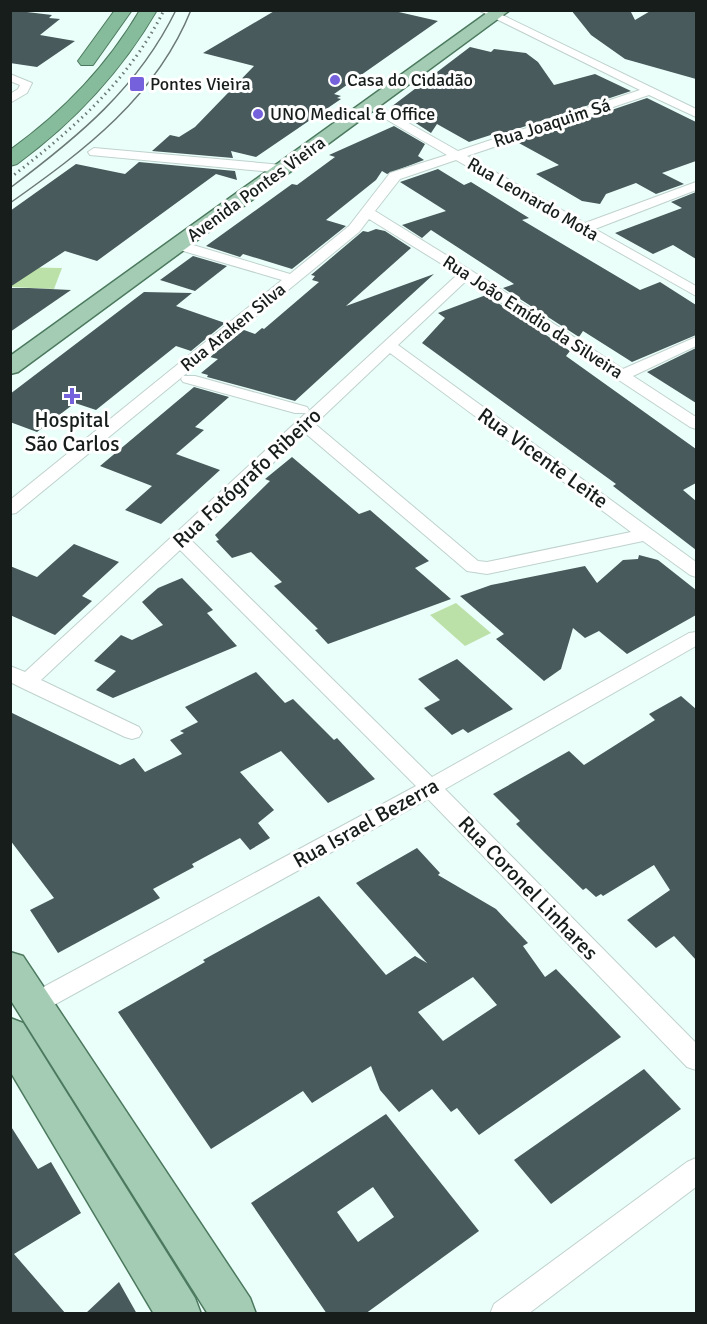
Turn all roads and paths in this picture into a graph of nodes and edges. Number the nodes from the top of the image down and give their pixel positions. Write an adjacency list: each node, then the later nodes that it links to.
1 (124, 10): 4 (highway)
2 (149, 10): 12 (highway)
3 (489, 12): 6 (street); 8 (main road, Avenida Pontes Vieira); 13 (main road, Avenida Pontes Vieira)
4 (79, 71)
5 (10, 77): 7 (street)
6 (649, 91): 9 (street); 11 (street, Rua Joaquim Sá)
7 (10, 100)
8 (371, 106): 11 (street, Rua Leonardo Mota); 13 (main road, Avenida Pontes Vieira)
9 (696, 113)
10 (94, 152): 13 (street)
11 (455, 155): 15 (street, Rua Araken Silva); 16 (street, Rua Leonardo Mota)
12 (10, 160)
13 (273, 168): 17 (main road, Avenida Pontes Vieira); 22 (main road, Avenida Pontes Vieira)
14 (696, 186): 16 (street)
15 (367, 212): 18 (street, Rua João Emídio da Silveira); 19 (street, Rua Araken Silva)
16 (584, 228): 20 (street, Rua Leonardo Mota)
17 (178, 245): 19 (street); 24 (main road, Avenida Pontes Vieira)
18 (466, 274): 23 (street, Rua Fotógrafo Ribeiro); 25 (street, Rua João Emídio da Silveira)
19 (292, 279): 29 (street, Rua Araken Silva)
20 (696, 292)
21 (696, 341): 25 (street)
22 (10, 346)
23 (390, 346): 27 (street, Rua Fotógrafo Ribeiro); 30 (street, Rua Vicente Leite)
24 (10, 367)
25 (622, 375): 28 (street, Rua João Emídio da Silveira)
26 (189, 379): 27 (street)
27 (303, 417): 30 (street); 31 (street, Rua Fotógrafo Ribeiro)
28 (696, 424)
29 (10, 509)
30 (646, 534): 32 (street, Rua Vicente Leite)
31 (181, 540): 34 (street, Rua Fotógrafo Ribeiro); 36 (street, Rua Coronel Linhares)
32 (696, 571)
33 (696, 638): 36 (street, Rua Israel Bezerra)
34 (19, 678): 35 (street)
35 (132, 732)
36 (430, 788): 38 (street, Rua Israel Bezerra); 39 (street, Rua Coronel Linhares)
37 (10, 967): 38 (main road)
38 (22, 1020): 41 (main road); 42 (main road)
39 (696, 1059)
40 (696, 1171): 43 (street)
41 (179, 1314)
42 (234, 1314)
43 (504, 1314)

